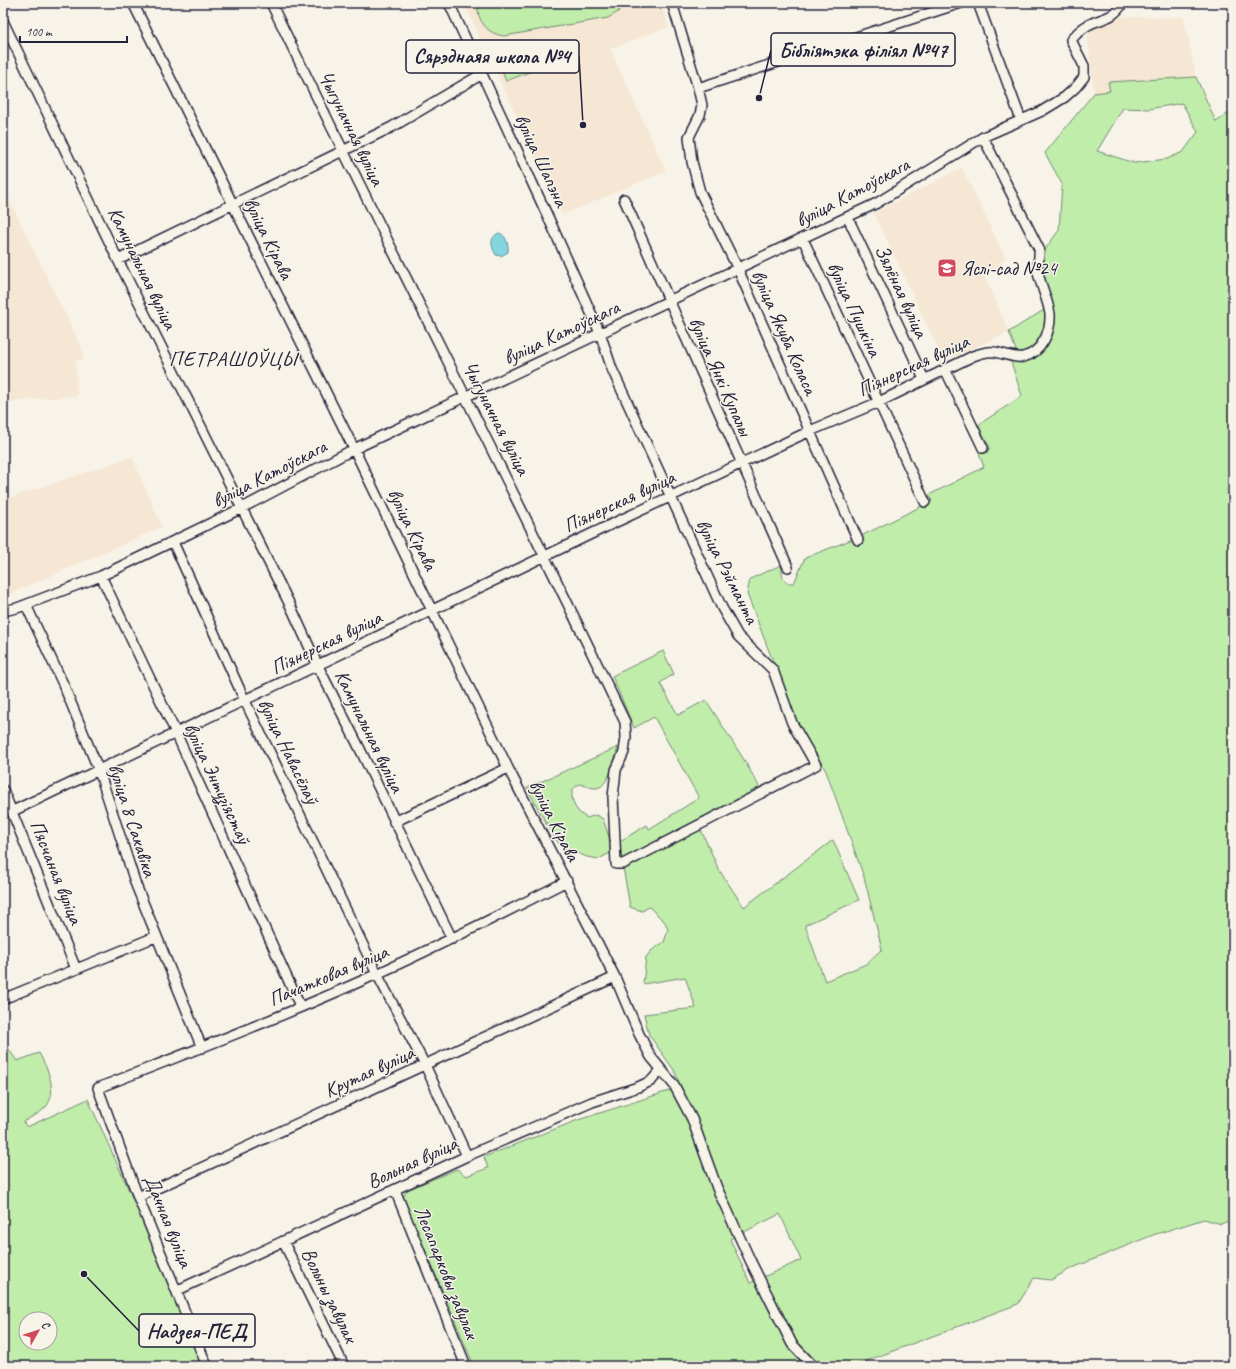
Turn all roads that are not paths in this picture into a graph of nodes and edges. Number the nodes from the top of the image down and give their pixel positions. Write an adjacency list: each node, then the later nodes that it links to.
1 (133, 3): 15 (street, вуліца Кірава)
2 (271, 3): 13 (street, Чыгуначная вуліца)
3 (449, 3): 9 (street, вуліца Шапэна)
4 (672, 3): 10 (street)
5 (961, 3): 10 (street)
6 (978, 3): 11 (street)
7 (1122, 3): 11 (street, вуліца Катоўскага)
8 (3, 21): 18 (street, Камунальная вуліца)
9 (482, 74): 13 (street); 21 (street, вуліца Шапэна)
10 (698, 88): 19 (street, вуліца Якуба Коласа)
11 (1021, 120): 12 (street, вуліца Катоўскага)
12 (984, 137): 16 (street, вуліца Катоўскага); 22 (street, Піянерская вуліца)
13 (342, 150): 15 (street); 24 (street, Чыгуначная вуліца)
14 (624, 199): 20 (street, вуліца Янкі Купалы)
15 (232, 204): 18 (street); 28 (street, вуліца Кірава)
16 (848, 218): 17 (street, вуліца Катоўскага); 23 (street, Зялёная вуліца)
17 (803, 239): 19 (street, вуліца Катоўскага); 25 (street, вуліца Пушкіна)
18 (118, 260): 32 (street, Камунальная вуліца)
19 (737, 267): 20 (street, вуліца Катоўскага); 26 (street, вуліца Якуба Коласа)
20 (668, 301): 21 (street, вуліца Катоўскага); 29 (street, вуліца Янкі Купалы)
21 (600, 333): 24 (street, вуліца Катоўскага); 30 (street, вуліца Рэйманта)
22 (945, 369): 23 (street, Піянерская вуліца); 27 (street)
23 (924, 380): 25 (street, Піянерская вуліца)
24 (466, 397): 28 (street, вуліца Катоўскага); 35 (street, Чыгуначная вуліца)
25 (879, 402): 26 (street, Піянерская вуліца); 31 (street, вуліца Пушкіна)
26 (810, 432): 29 (street, Піянерская вуліца); 33 (street, вуліца Якуба Коласа)
27 (983, 448)
28 (354, 449): 32 (street, вуліца Катоўскага); 39 (street, вуліца Кірава)
29 (740, 464): 30 (street, Піянерская вуліца); 36 (street, вуліца Янкі Купалы)
30 (671, 496): 35 (street, Піянерская вуліца); 49 (street, вуліца Рэйманта)
31 (925, 502)
32 (242, 508): 34 (street, вуліца Катоўскага); 41 (street, Камунальная вуліца)
33 (858, 540)
34 (173, 542): 37 (street, вуліца Катоўскага); 42 (street, вуліца Навасёлаў)
35 (546, 556): 39 (street, Піянерская вуліца); 49 (street, Чыгуначная вуліца)
36 (788, 567)
37 (101, 576): 38 (street, вуліца Катоўскага); 43 (street, вуліца Энтузіястаў)
38 (26, 605): 40 (street, вуліца Катоўскага); 45 (street, вуліца 8 Сакавіка)
39 (432, 610): 41 (street, Піянерская вуліца); 44 (street, вуліца Кірава)
40 (3, 611)
41 (318, 666): 42 (street, Піянерская вуліца); 48 (street, Камунальная вуліца)
42 (245, 701): 43 (street, Піянерская вуліца); 54 (street, вуліца Навасёлаў)
43 (176, 733): 45 (street, Піянерская вуліца); 57 (street, вуліца Энтузіястаў)
44 (508, 768): 48 (street); 50 (street, вуліца Кірава)
45 (99, 771): 47 (street, Піянерская вуліца); 51 (street, вуліца 8 Сакавіка)
46 (3, 790): 47 (street, Пясчаная вуліца)
47 (12, 812): 53 (street, Пясчаная вуліца)
48 (394, 822): 52 (street, Камунальная вуліца)
49 (616, 864)
50 (566, 881): 52 (street, Пачатковая вуліца); 55 (street, вуліца Кірава)
51 (155, 937): 53 (street); 58 (street, вуліца 8 Сакавіка)
52 (452, 939): 54 (street, Пачатковая вуліца)
53 (76, 969): 56 (street)
54 (377, 974): 57 (street, Пачатковая вуліца); 59 (street, вуліца Навасёлаў)
55 (615, 977): 59 (street, Крутая вуліца); 60 (street, вуліца Кірава)
56 (3, 999)
57 (300, 1006): 58 (street, Пачатковая вуліца)
58 (202, 1048): 61 (street, Пачатковая вуліца)
59 (425, 1065): 62 (street, вуліца Навасёлаў); 64 (street, Крутая вуліца)
60 (661, 1070): 62 (street, Вольная вуліца); 70 (street, вуліца Кірава)
61 (98, 1088): 64 (street, Дачная вуліца)
62 (468, 1156): 63 (street, Вольная вуліца)
63 (395, 1190): 65 (street, Вольная вуліца); 69 (street, Лесапарковы завулак)
64 (138, 1197): 66 (street, Дачная вуліца)
65 (283, 1241): 66 (street, Вольная вуліца); 68 (street, Вольны завулак)
66 (178, 1290): 67 (street, Дачная вуліца)
67 (207, 1366)
68 (344, 1366)
69 (466, 1366)
70 (813, 1366)

